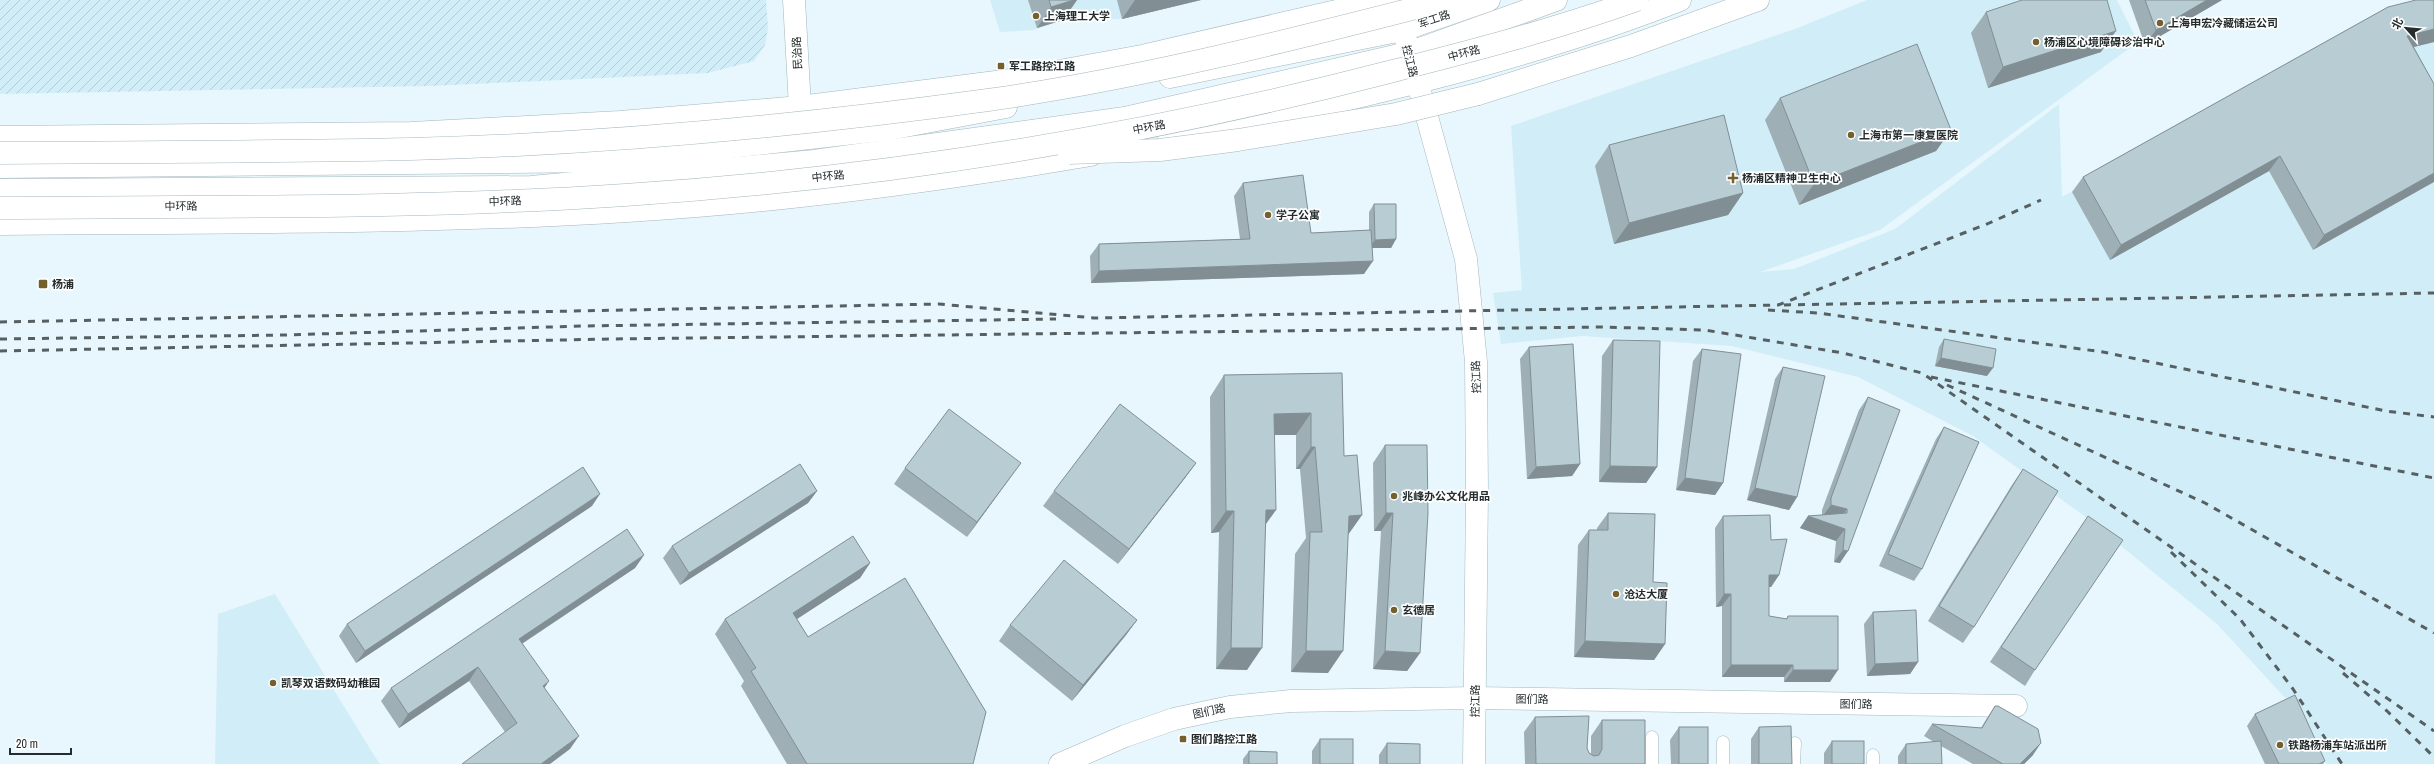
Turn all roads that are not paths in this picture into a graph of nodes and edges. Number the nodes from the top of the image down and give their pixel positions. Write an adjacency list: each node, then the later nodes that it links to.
1 (794, 0): 16 (main road, 民治路)
2 (1384, 0): 10 (main road)
3 (1395, 0): 11 (main road, 控江路)
4 (1446, 0): 19 (main road, bridge)
5 (1489, 0): 11 (main road, 军工路)
6 (1556, 0): 12 (main road)
7 (1637, 0): 20 (main road, 中环路, bridge)
8 (1680, 0): 14 (main road)
9 (1758, 0): 20 (main road, bridge)
10 (1337, 6): 13 (main road)
11 (1402, 30): 12 (main road, 控江路); 15 (main road, 军工路)
12 (1408, 54): 14 (main road, 控江路); 23 (main road)
13 (1073, 68): 15 (main road); 16 (main road)
14 (1416, 83): 25 (main road); 28 (main road, 控江路)
15 (1124, 86): 21 (main road, 军工路)
16 (800, 107): 17 (main road)
17 (0, 137)
18 (0, 143): 21 (main road)
19 (0, 153)
20 (998, 155): 26 (main road, 中环路, bridge)
21 (65, 166): 22 (main road, 军工路)
22 (0, 167)
23 (631, 178): 24 (main road); 25 (main road)
24 (0, 190)
25 (703, 205): 27 (main road)
26 (0, 208)
27 (0, 224)
28 (1474, 698): 29 (main road, 图们路); 33 (main road, 图们路); 34 (main road, 控江路)
29 (2016, 706)
30 (1652, 737): 35 (lane)
31 (1723, 742): 36 (lane)
32 (1795, 743): 37 (lane)
33 (1060, 764)
34 (1474, 764)
35 (1652, 764)
36 (1723, 764)
37 (1794, 764)

